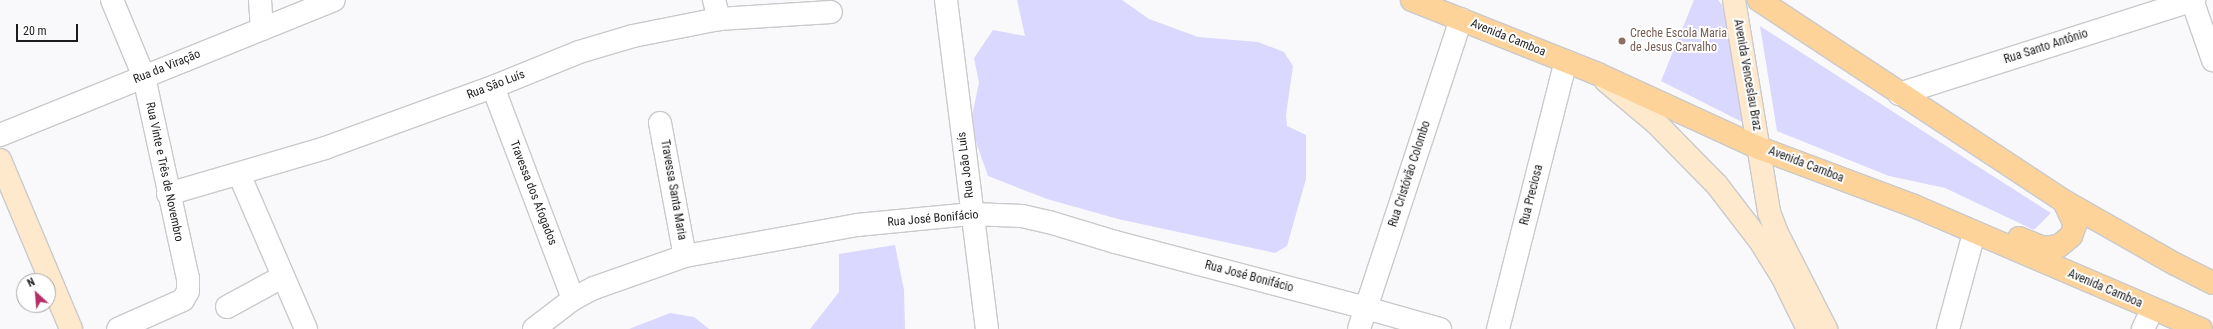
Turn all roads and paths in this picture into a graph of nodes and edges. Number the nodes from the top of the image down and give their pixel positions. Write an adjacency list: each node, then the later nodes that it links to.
1 (112, 0): 16 (street, Rua Vinte e Três de Novembro)
2 (260, 0): 12 (street)
3 (334, 0): 12 (street, Rua da Viração)
4 (946, 0): 27 (street, Rua João Luís)
5 (1412, 0): 11 (main road, Avenida Camboa)
6 (1734, 0): 21 (main road, Avenida Venceslau Braz)
7 (1759, 0): 18 (main road)
8 (2193, 0): 13 (street); 18 (street, Rua Santo Antônio)
9 (716, 10): 10 (street, Rua São Luís); 17 (street, Rua São Luís)
10 (831, 12)
11 (1461, 19): 14 (main road, Avenida Camboa); 34 (street, Rua Cristóvão Colombo)
12 (262, 29): 16 (street, Rua da Viração)
13 (2213, 60)
14 (1566, 61): 15 (main road, Avenida Camboa); 43 (street, Rua Preciosa)
15 (1598, 74): 21 (main road, Avenida Camboa); 44 (main road)
16 (144, 77): 20 (street, Rua da Viração); 24 (street, Rua Vinte e Três de Novembro)
17 (492, 87): 23 (street, Rua São Luís); 32 (street, Travessa dos Afogados)
18 (1898, 94): 25 (main road)
19 (660, 123): 29 (street, Travessa Santa Maria)
20 (0, 134)
21 (1759, 148): 26 (main road, Avenida Camboa); 45 (main road, Avenida Venceslau Braz)
22 (0, 160): 36 (main road)
23 (239, 174): 24 (street, Rua São Luís); 30 (street)
24 (168, 194): 37 (street, Rua Vinte e Três de Novembro)
25 (2064, 201): 26 (main road); 31 (main road)
26 (1914, 206): 28 (main road, Avenida Camboa)
27 (972, 214): 29 (street, Rua José Bonifácio); 34 (street, Rua José Bonifácio); 40 (street, Rua João Luís)
28 (1974, 233): 35 (main road, Avenida Camboa); 46 (street)
29 (685, 256): 32 (street, Rua José Bonifácio)
30 (282, 277): 33 (street); 38 (street)
31 (2213, 283)
32 (573, 299): 39 (street, Rua José Bonifácio)
33 (227, 307)
34 (1366, 308): 41 (street, Rua Cristóvão Colombo); 42 (street, Rua José Bonifácio)
35 (2148, 319): 47 (main road, Avenida Camboa)
36 (72, 329)
37 (118, 329)
38 (306, 329)
39 (534, 329)
40 (986, 329)
41 (1359, 329)
42 (1440, 329)
43 (1498, 329)
44 (1808, 329)
45 (1826, 329)
46 (1948, 329)
47 (2201, 329)

